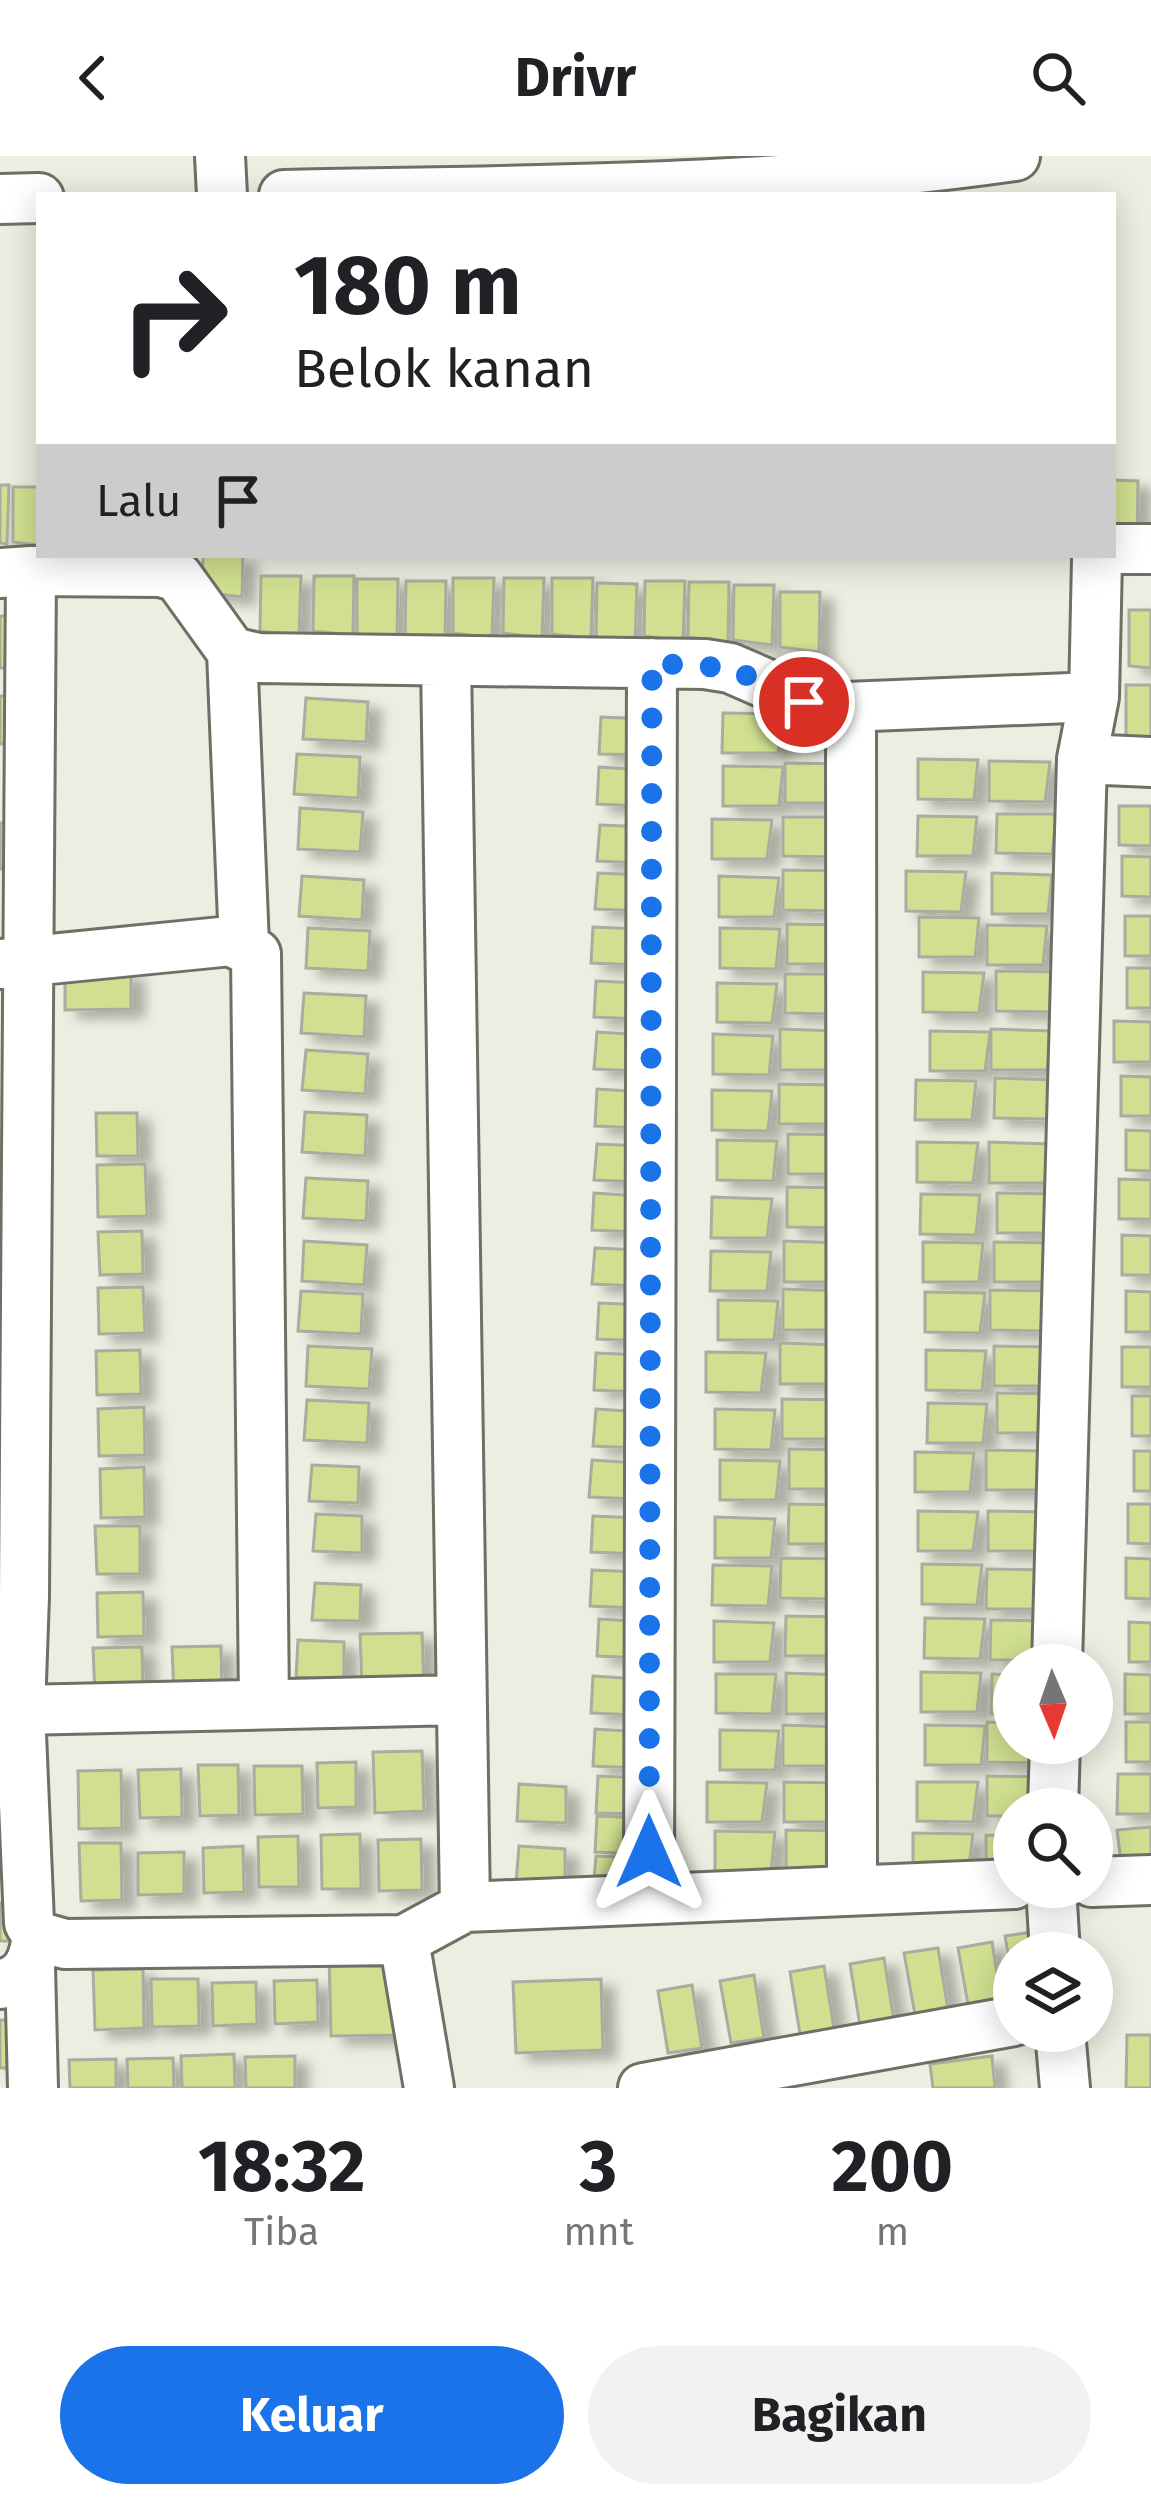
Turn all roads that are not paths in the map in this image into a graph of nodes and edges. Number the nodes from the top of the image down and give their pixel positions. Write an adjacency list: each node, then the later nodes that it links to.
1 (220, 156): 3 (street)
2 (1015, 156): 4 (street)
3 (222, 192)
4 (447, 192)
5 (36, 198): 6 (street)
6 (0, 199)
7 (1151, 549): 8 (street)
8 (1116, 550)
9 (1099, 558): 14 (street)
10 (15, 572): 11 (street); 18 (street)
11 (232, 652): 12 (street); 19 (street)
12 (446, 661): 13 (street); 25 (street)
13 (652, 663): 15 (street); 33 (street)
14 (1094, 698): 15 (street); 16 (street)
15 (851, 708): 32 (street)
16 (1082, 759): 17 (street); 24 (street)
17 (1151, 761)
18 (15, 778): 20 (street)
19 (244, 945): 20 (street); 26 (street)
20 (14, 964): 21 (street)
21 (13, 1189): 22 (street)
22 (12, 1411): 23 (street)
23 (12, 1596): 27 (street)
24 (1058, 1644)
25 (460, 1700): 26 (street); 34 (street)
26 (264, 1703): 27 (street)
27 (20, 1711): 28 (street)
28 (11, 1798): 36 (street)
29 (1151, 1880): 30 (street)
30 (1113, 1881)
31 (993, 1885): 32 (street)
32 (852, 1889): 33 (street)
33 (649, 1899): 34 (street)
34 (465, 1907): 35 (street)
35 (404, 1940): 36 (street); 40 (street)
36 (22, 1962): 39 (street)
37 (993, 2025): 41 (street)
38 (1061, 2052): 42 (street)
39 (33, 2088)
40 (429, 2088)
41 (643, 2088)
42 (1064, 2088)

